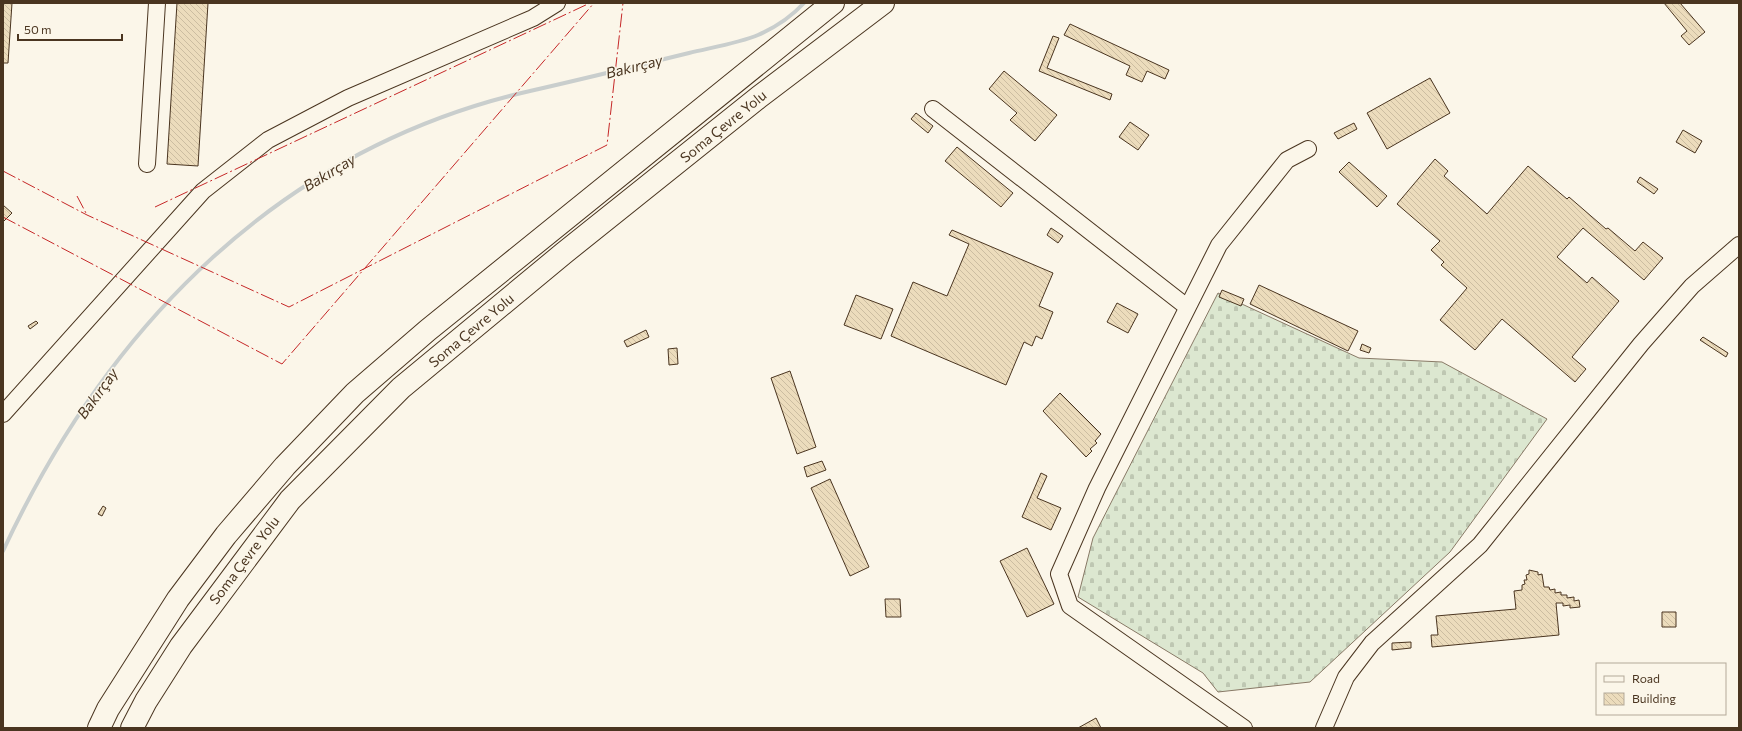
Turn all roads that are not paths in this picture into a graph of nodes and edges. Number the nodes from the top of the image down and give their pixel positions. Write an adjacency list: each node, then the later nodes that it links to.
1 (157, 3): 7 (street)
2 (557, 3): 10 (street)
3 (833, 3): 11 (highway, Soma Çevre Yolu)
4 (883, 3): 12 (highway, Soma Çevre Yolu)
5 (933, 109): 9 (street)
6 (1308, 149): 9 (street)
7 (147, 164)
8 (1739, 245): 14 (street)
9 (1187, 307): 13 (street)
10 (3, 414)
11 (99, 728)
12 (132, 728)
13 (1244, 728)
14 (1324, 728)

